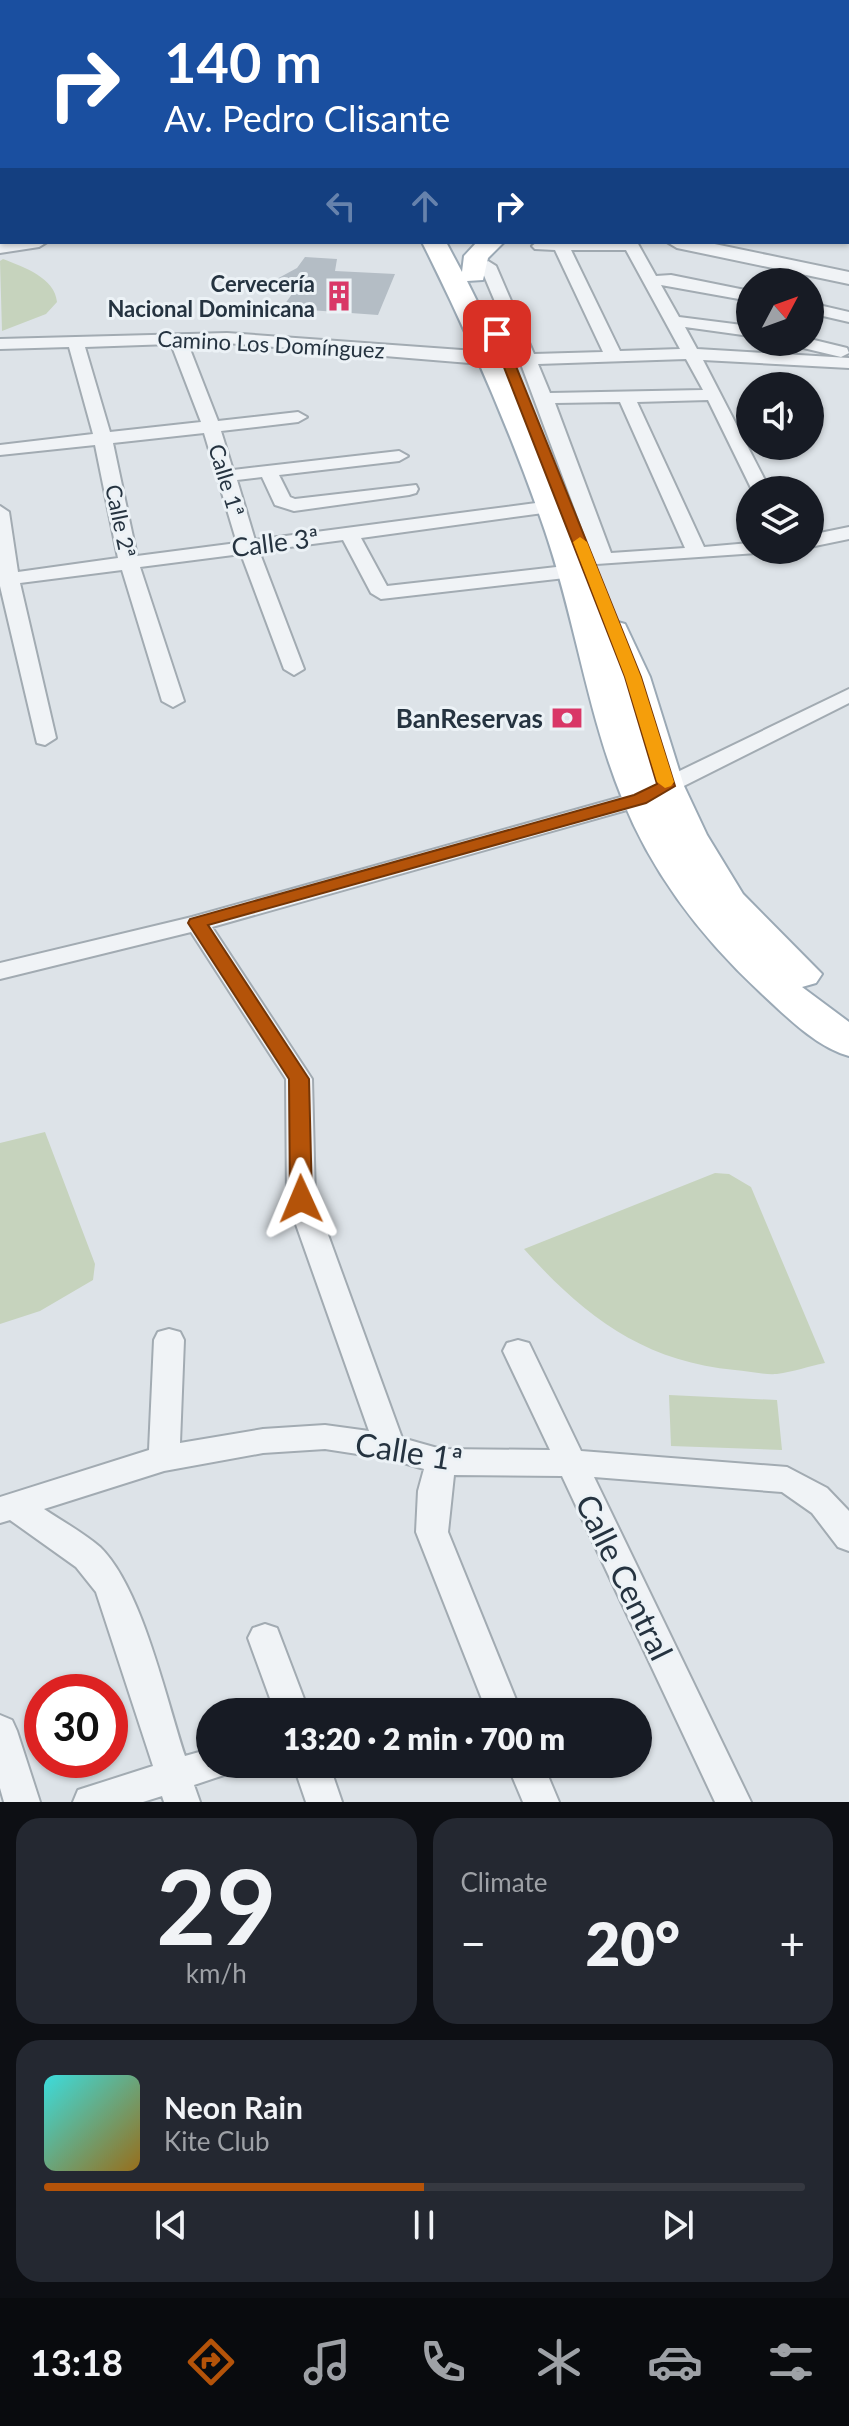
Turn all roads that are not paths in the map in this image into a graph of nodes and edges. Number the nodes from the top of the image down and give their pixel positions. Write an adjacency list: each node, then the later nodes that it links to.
1 (26, 244): 6 (street)
2 (630, 244): 5 (street); 9 (street)
3 (688, 244): 8 (street)
4 (540, 246): 5 (street)
5 (561, 246): 21 (street)
6 (0, 248)
7 (459, 253): 22 (main road); 22 (street)
8 (849, 278)
9 (651, 281): 10 (street); 13 (street)
10 (736, 293)
11 (824, 311): 12 (street)
12 (849, 317)
13 (674, 321): 14 (street); 19 (street)
14 (736, 329)
15 (177, 337): 16 (street, Camino Los Domínguez); 22 (street, Camino Los Domínguez); 28 (street, Calle 1ª)
16 (75, 340): 17 (street, Camino Los Domínguez); 29 (street, Calle 2ª)
17 (2, 344)
18 (824, 348): 20 (street)
19 (693, 354): 21 (street, Camino Los Domínguez); 23 (street, Camino Los Domínguez); 24 (street)
20 (849, 354)
21 (614, 356): 22 (street, Camino Los Domínguez)
22 (509, 359): 26 (street); 36 (main road); 45 (main road)
23 (849, 363)
24 (714, 395): 25 (street); 34 (street)
25 (626, 396): 26 (street); 43 (street)
26 (544, 398): 45 (street)
27 (298, 417): 28 (street)
28 (211, 426): 29 (street); 33 (street, Calle 1ª)
29 (103, 438): 30 (street); 44 (street, Calle 2ª)
30 (0, 450)
31 (399, 456): 32 (street)
32 (268, 471): 33 (street); 35 (street)
33 (226, 476): 41 (street, Calle 1ª)
34 (754, 476)
35 (409, 489)
36 (551, 507): 38 (street, Calle 3ª); 45 (main road)
37 (0, 512): 46 (street)
38 (349, 533): 41 (street, Calle 3ª); 45 (street)
39 (849, 533): 40 (street)
40 (824, 538)
41 (248, 546): 44 (street, Calle 3ª); 47 (street, Calle 1ª)
42 (736, 550): 43 (street)
43 (697, 553): 45 (street)
44 (129, 562): 46 (street, Calle 3ª); 49 (street, Calle 2ª)
45 (589, 564): 51 (main road)
46 (5, 580): 50 (street)
47 (294, 669)
48 (849, 695): 51 (street)
49 (173, 701)
50 (45, 738)
51 (653, 792): 52 (street); 54 (main road); 55 (main road)
52 (197, 923): 53 (street); 58 (street)
53 (0, 971)
54 (849, 1016)
55 (849, 1042)
56 (169, 1340): 59 (street)
57 (518, 1351): 61 (street, Calle Central)
58 (390, 1447): 59 (street, Calle 1ª); 60 (street, Calle 1ª)
59 (164, 1458): 62 (street, Calle 1ª)
60 (441, 1462): 61 (street, Calle 1ª); 66 (street)
61 (570, 1463): 63 (street, Calle 1ª); 76 (street, Calle Central)
62 (7, 1508): 71 (street)
63 (849, 1538)
64 (265, 1638): 65 (street)
65 (287, 1698)
66 (498, 1698)
67 (0, 1731): 72 (street)
68 (196, 1776): 71 (street)
69 (316, 1778): 74 (street)
70 (531, 1778): 75 (street)
71 (178, 1790): 73 (street)
72 (22, 1802)
73 (91, 1802)
74 (324, 1802)
75 (541, 1802)
76 (733, 1802)

